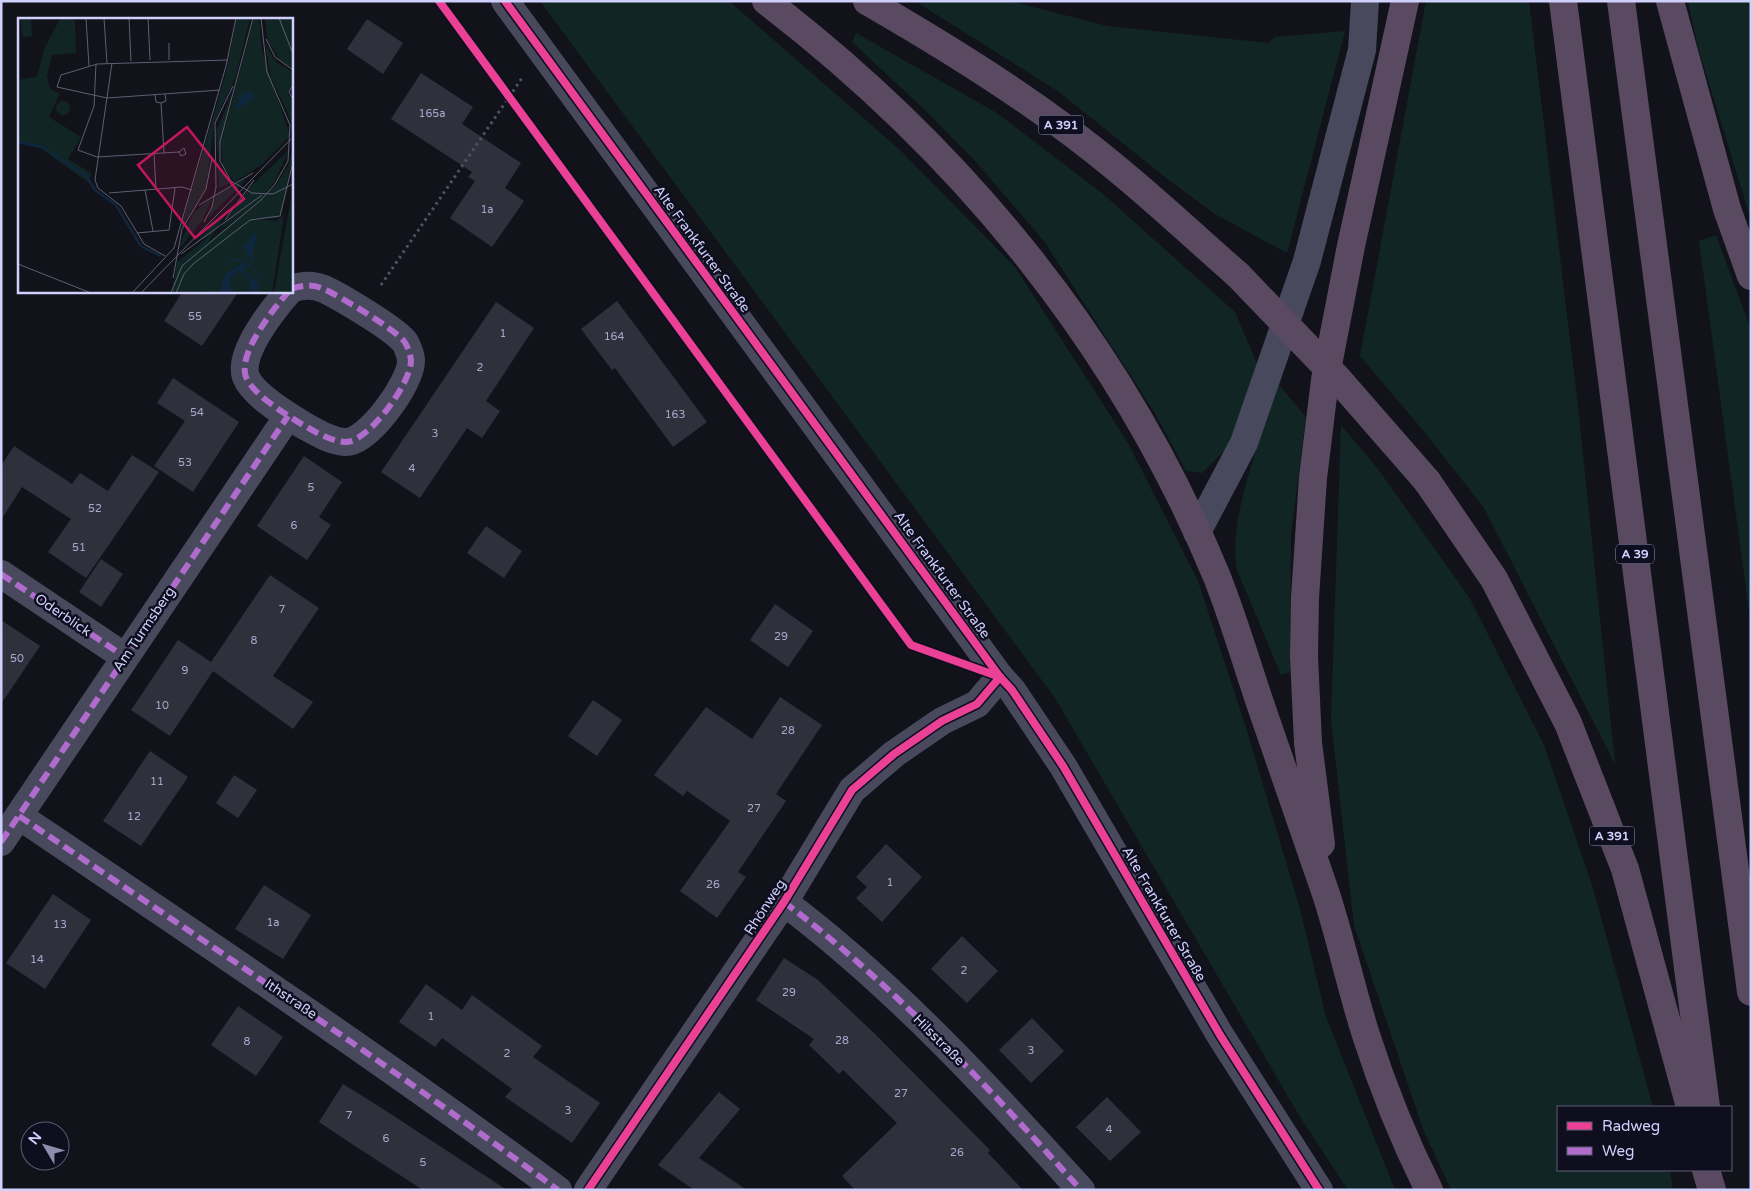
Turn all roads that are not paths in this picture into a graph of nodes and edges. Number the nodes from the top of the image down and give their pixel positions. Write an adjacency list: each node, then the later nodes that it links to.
1 (505, 1): 16 (street, Alte Frankfurter Straße)
2 (766, 1): 13 (highway)
3 (867, 1): 22 (highway, A 391, bridge)
4 (1364, 1): 13 (street)
5 (1406, 1): 19 (highway)
6 (1563, 1): 23 (highway, A 39)
7 (1621, 1): 21 (highway)
8 (1670, 1): 9 (highway)
9 (1751, 276)
10 (292, 289): 12 (street)
11 (289, 292): 12 (street)
12 (288, 416): 15 (street, Am Turmsberg)
13 (1197, 532): 19 (highway)
14 (1, 574): 15 (street, Oderblick)
15 (125, 657): 17 (street, Am Turmsberg)
16 (1000, 678): 20 (street, Rhönweg); 29 (street, Alte Frankfurter Straße)
17 (19, 816): 18 (street, Am Turmsberg); 26 (street, Ithstraße)
18 (1, 842)
19 (1328, 898): 30 (highway)
20 (784, 902): 27 (street, Rhönweg); 28 (street, Hilsstraße)
21 (1751, 992)
22 (1690, 1106)
23 (1706, 1106)
24 (1706, 1171): 31 (highway)
25 (1714, 1171): 32 (highway)
26 (558, 1190)
27 (588, 1190)
28 (1081, 1190)
29 (1319, 1190)
30 (1429, 1190)
31 (1712, 1190)
32 (1717, 1190)

